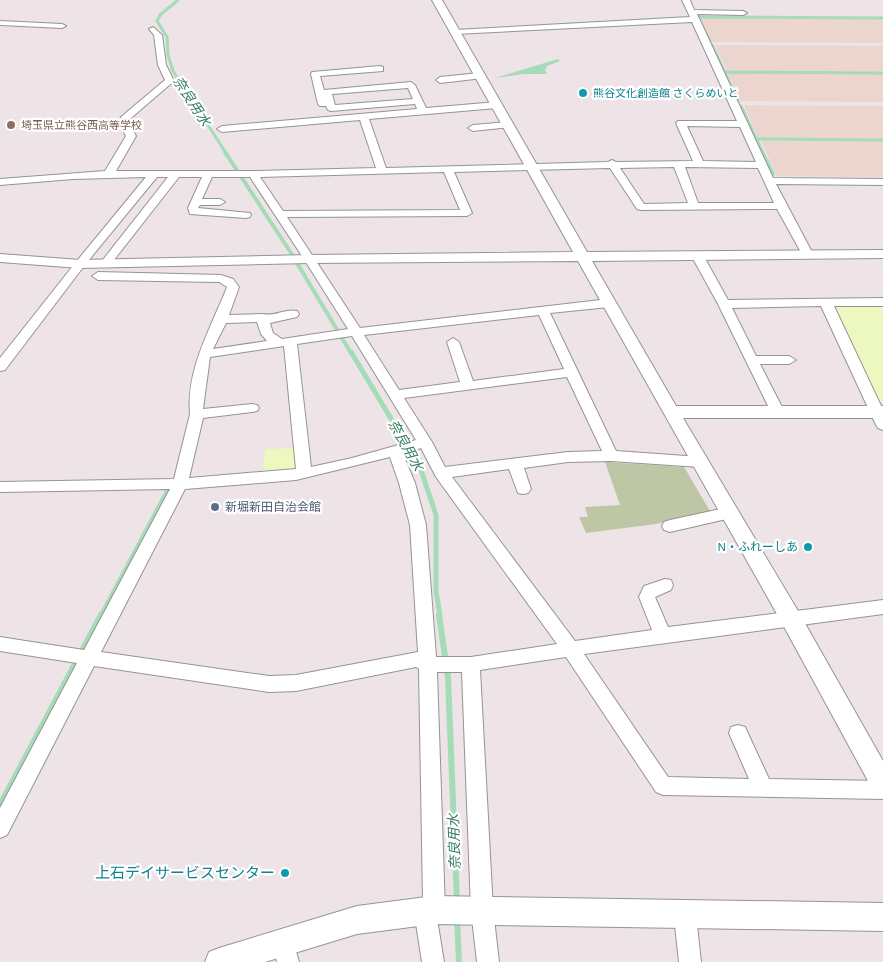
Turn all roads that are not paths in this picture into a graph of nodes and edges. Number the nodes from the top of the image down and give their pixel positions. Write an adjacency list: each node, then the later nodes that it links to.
1 (437, 0): 8 (street)
2 (686, 0): 4 (street)
3 (743, 13): 4 (street)
4 (693, 16): 8 (street); 17 (street)
5 (0, 23): 6 (street)
6 (62, 26)
7 (153, 29): 28 (street)
8 (455, 32): 10 (street)
9 (380, 69): 16 (street)
10 (480, 76): 11 (street); 13 (street)
11 (440, 80)
12 (418, 101): 12 (street); 14 (street)
13 (497, 105): 14 (street); 18 (street)
14 (422, 112): 15 (street)
15 (364, 117): 16 (street); 27 (street)
16 (327, 120): 20 (street)
17 (744, 124): 23 (street); 25 (street)
18 (508, 125): 19 (street); 24 (street)
19 (472, 128)
20 (222, 129)
21 (612, 163): 22 (street); 24 (street); 38 (street)
22 (678, 163): 23 (street); 38 (street)
23 (698, 163): 25 (street)
24 (530, 165): 26 (street); 45 (street)
25 (762, 165): 33 (street)
26 (448, 170): 27 (street); 40 (street)
27 (382, 172): 32 (street)
28 (109, 174): 29 (street); 34 (street)
29 (153, 175): 30 (street); 49 (street)
30 (175, 175): 31 (street); 48 (street)
31 (208, 175): 32 (street); 36 (street)
32 (253, 175): 40 (street)
33 (770, 181): 35 (street); 39 (street)
34 (0, 182)
35 (883, 182)
36 (196, 202): 37 (street); 41 (street)
37 (220, 202)
38 (694, 206): 39 (street)
39 (781, 206): 42 (street)
40 (279, 214): 47 (street)
41 (246, 215)
42 (807, 254): 43 (street); 44 (street)
43 (883, 254)
44 (697, 255): 45 (street); 54 (street)
45 (583, 256): 47 (street); 52 (street)
46 (0, 258): 49 (street)
47 (310, 259): 48 (street); 59 (street)
48 (106, 263): 49 (street)
49 (80, 264): 65 (street)
50 (98, 276): 57 (street)
51 (883, 302): 53 (street)
52 (609, 303): 55 (street); 71 (street)
53 (826, 303): 54 (street); 73 (street)
54 (724, 304): 63 (street)
55 (542, 311): 59 (street); 66 (street)
56 (293, 314): 58 (street)
57 (222, 319): 58 (street); 62 (street)
58 (263, 320): 60 (street)
59 (356, 332): 60 (street); 68 (street)
60 (285, 342): 62 (street); 79 (street)
61 (453, 342): 67 (street)
62 (204, 354): 72 (street)
63 (752, 360): 64 (street); 70 (street)
64 (789, 360)
65 (0, 367)
66 (571, 372): 67 (street); 76 (street)
67 (468, 385): 68 (street)
68 (396, 395): 74 (street)
69 (252, 408): 72 (street)
70 (778, 411): 71 (street); 73 (street)
71 (671, 412): 77 (street)
72 (197, 414): 81 (street)
73 (881, 416)
74 (425, 442): 75 (street); 80 (street)
75 (395, 451): 79 (street); 94 (street)
76 (611, 456): 77 (street); 78 (street)
77 (700, 462): 84 (street)
78 (515, 464): 80 (street); 83 (street)
79 (304, 472): 81 (street)
80 (441, 473): 91 (street)
81 (181, 482): 82 (street); 92 (street)
82 (0, 487)
83 (523, 489)
84 (730, 513): 85 (street); 88 (street)
85 (670, 526)
86 (665, 585): 89 (street)
87 (883, 607): 88 (street)
88 (790, 617): 89 (street); 96 (street)
89 (663, 634): 91 (street)
90 (0, 644): 92 (street)
91 (569, 648): 93 (street); 97 (street)
92 (89, 657): 94 (street); 99 (street)
93 (471, 664): 94 (street); 100 (street)
94 (428, 665): 101 (street)
95 (738, 733): 97 (street)
96 (883, 784)
97 (763, 788): 98 (street)
98 (883, 790)
99 (0, 828)
100 (482, 910): 101 (street); 102 (street); 107 (street)
101 (430, 911): 104 (street); 106 (street)
102 (685, 916): 103 (street); 108 (street)
103 (883, 917)
104 (285, 952): 105 (street)
105 (219, 962)
106 (433, 962)
107 (488, 962)
108 (690, 962)

